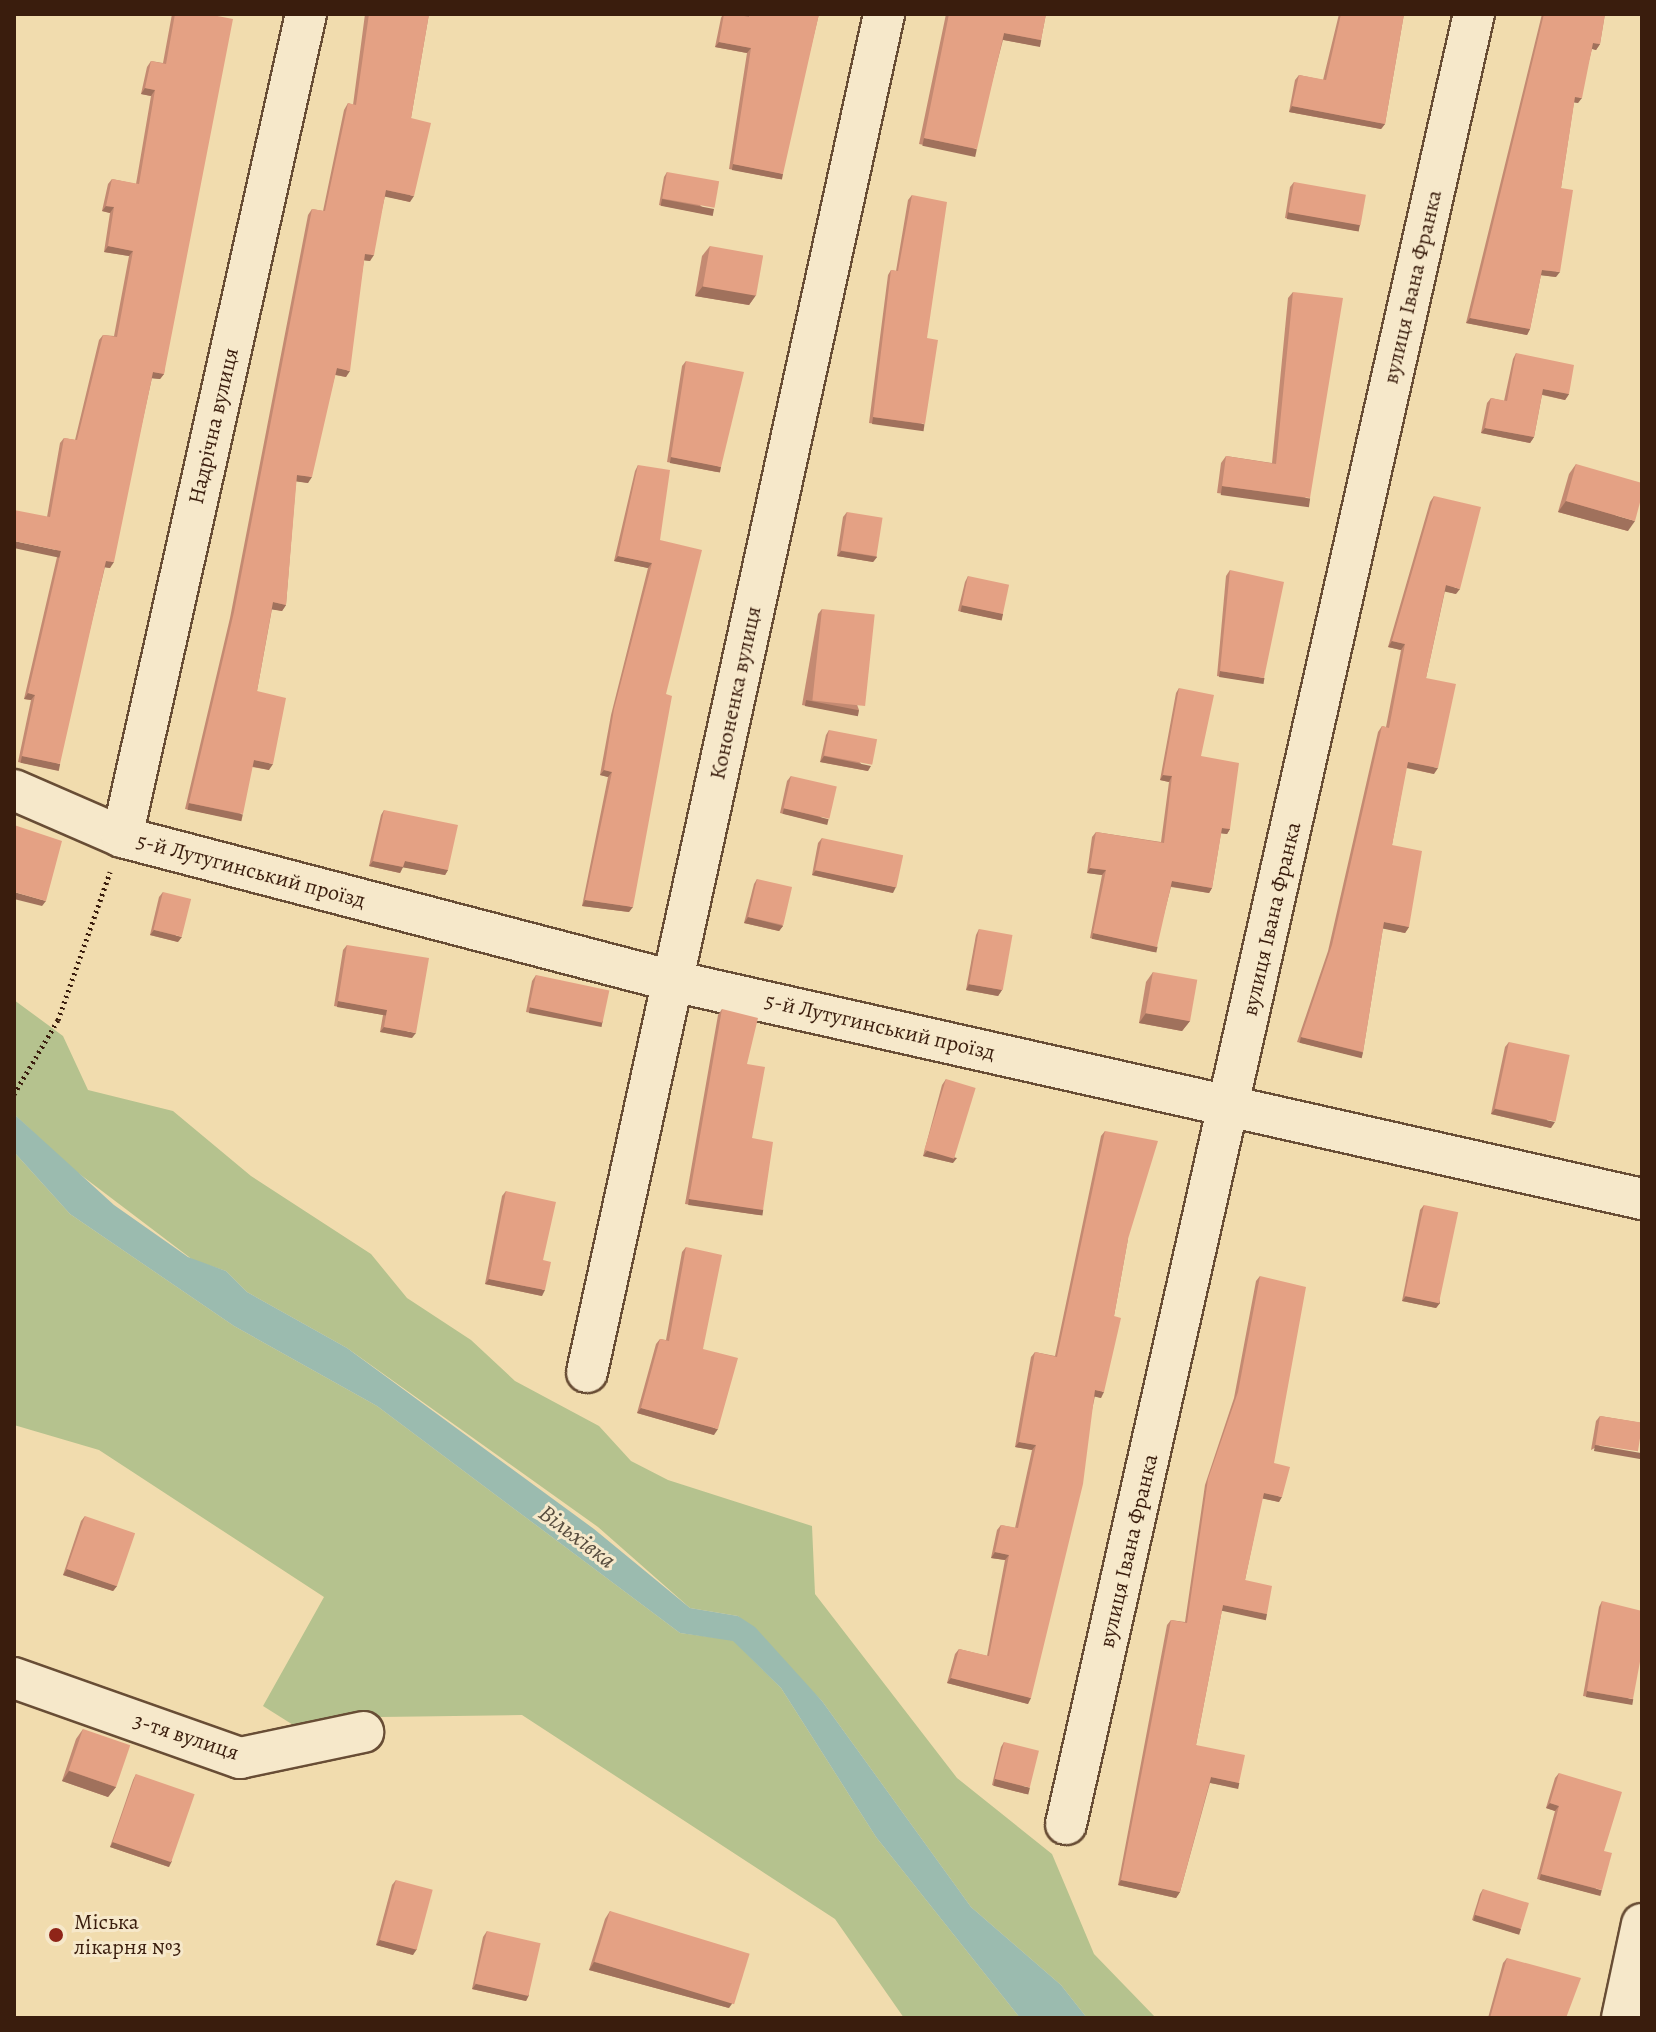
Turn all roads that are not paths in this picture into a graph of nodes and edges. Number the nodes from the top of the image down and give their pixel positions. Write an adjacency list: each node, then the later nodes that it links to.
1 (306, 14): 5 (street, Надрічна вулиця)
2 (884, 14): 6 (street, Кононенка вулиця)
3 (1474, 14): 7 (street, вулиця Івана Франка)
4 (14, 790): 5 (street, 5-й Лутугинський проїзд)
5 (122, 837): 6 (street, 5-й Лутугинський проїзд)
6 (673, 981): 7 (street, 5-й Лутугинський проїзд); 9 (street, Кононенка вулиця)
7 (1231, 1105): 8 (street, 5-й Лутугинський проїзд); 12 (street, вулиця Івана Франка)
8 (1642, 1199)
9 (587, 1372)
10 (14, 1678): 11 (street, 3-тя вулиця)
11 (363, 1732)
12 (1066, 1824)
13 (1642, 1924): 14 (street)
14 (1622, 2018)

